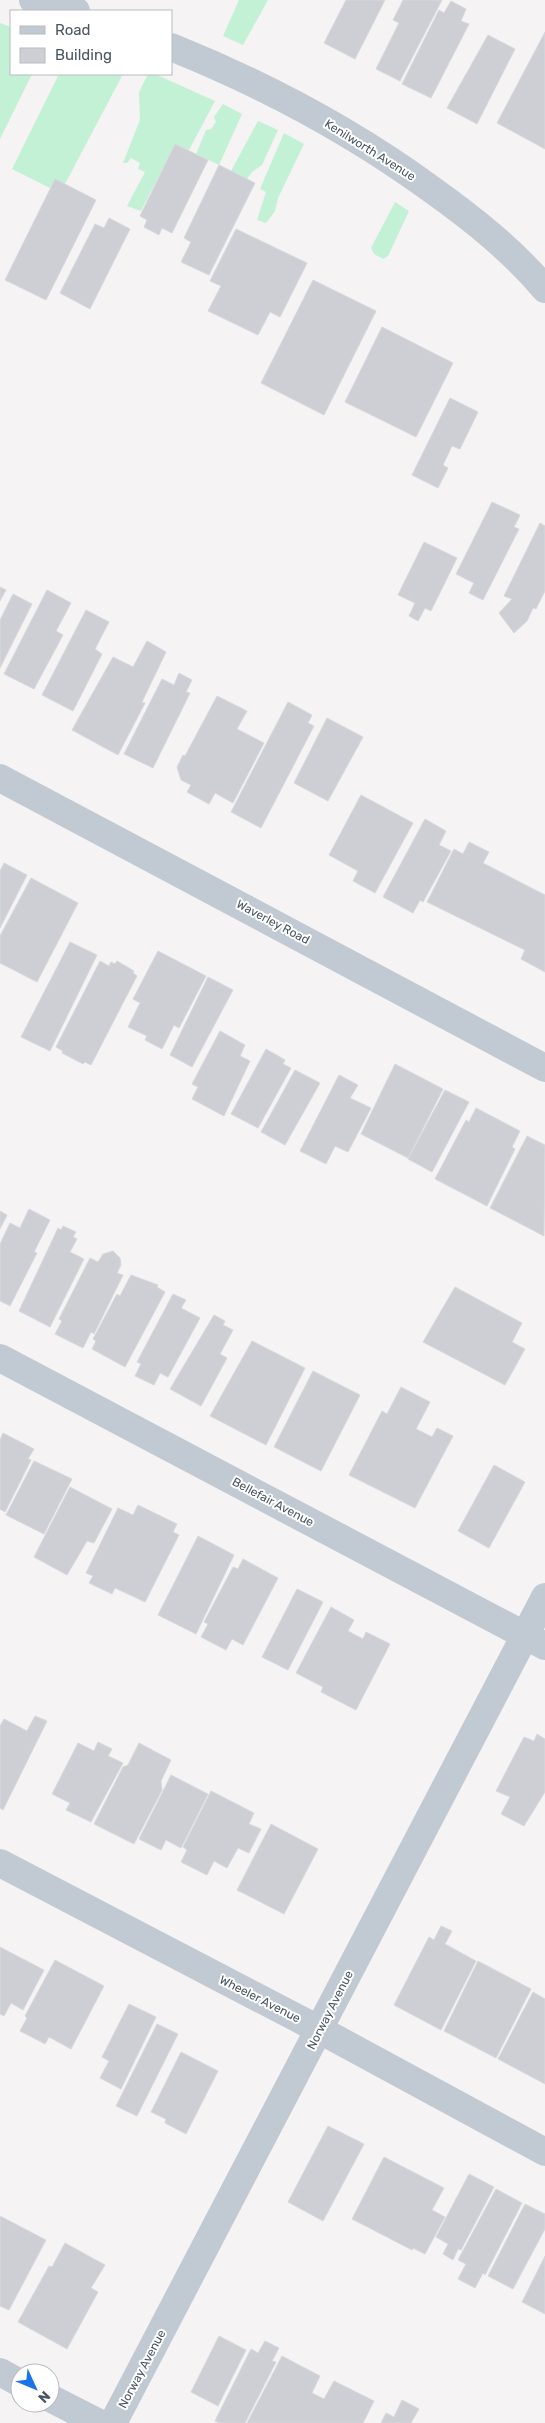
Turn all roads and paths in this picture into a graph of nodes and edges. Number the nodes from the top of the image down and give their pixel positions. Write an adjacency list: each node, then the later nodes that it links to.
1 (33, 0): 2 (street)
2 (72, 10)
3 (172, 46): 4 (street, Kenilworth Avenue)
4 (545, 289)
5 (0, 778): 6 (street, Waverley Road)
6 (545, 1068)
7 (0, 1358): 9 (street, Bellefair Avenue)
8 (545, 1597): 9 (street, Norway Avenue)
9 (535, 1641): 11 (street, Norway Avenue)
10 (0, 1863): 11 (street, Wheeler Avenue)
11 (320, 2030): 12 (street, Wheeler Avenue); 15 (street, Norway Avenue)
12 (545, 2152)
13 (60, 2403): 14 (street)
14 (98, 2423)
15 (113, 2423)

